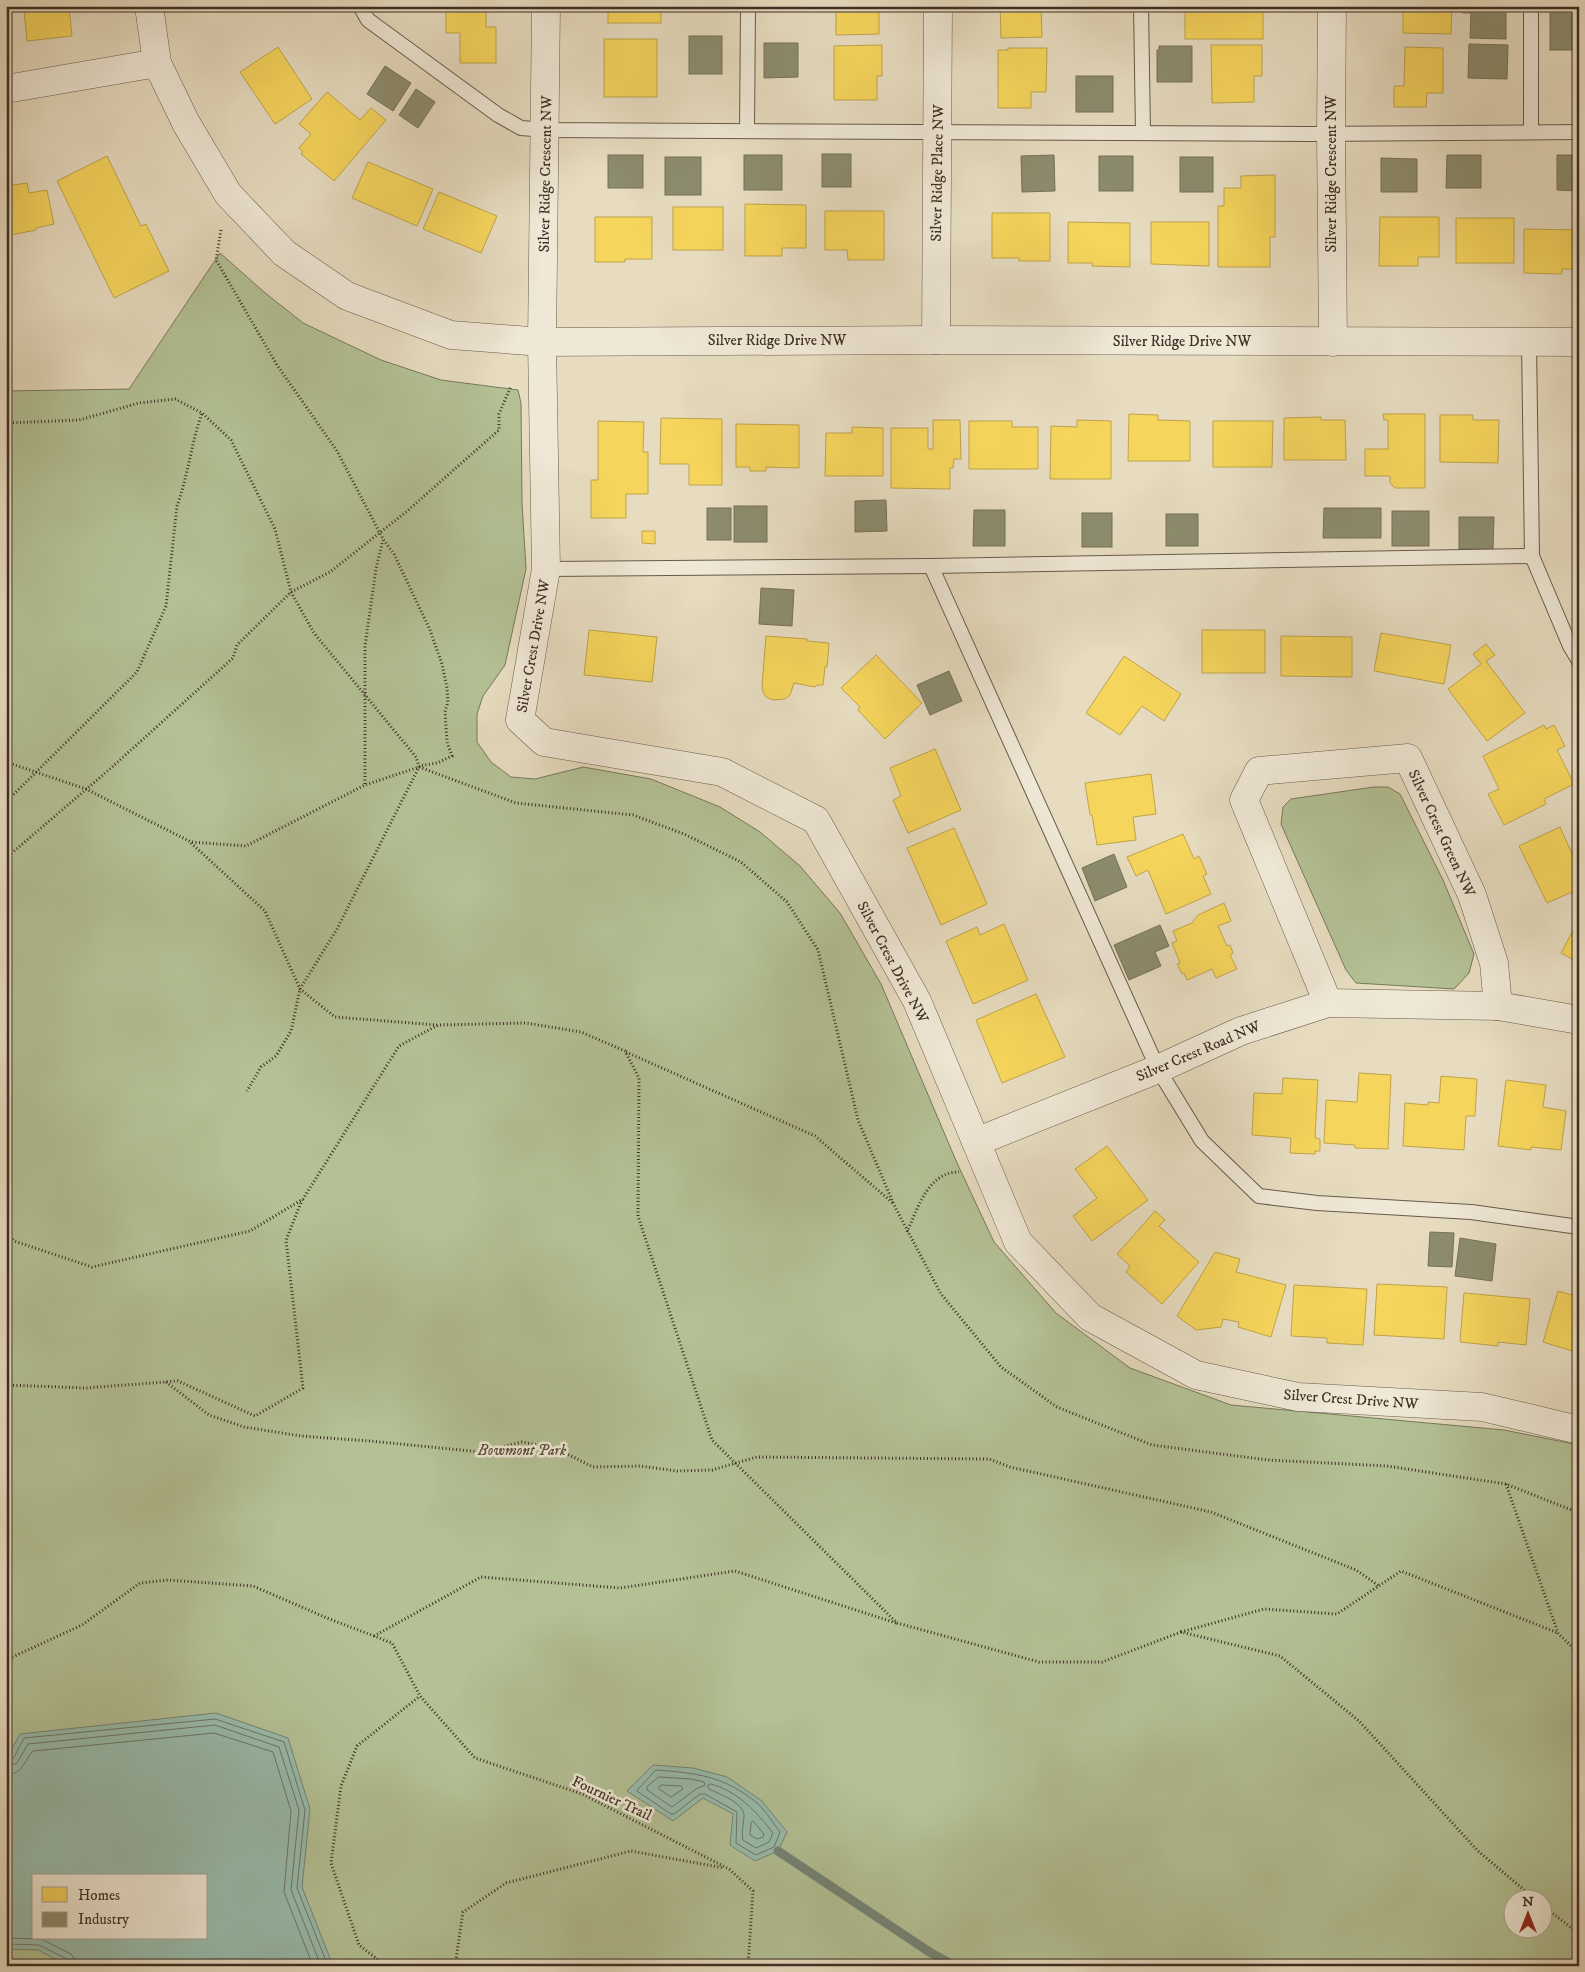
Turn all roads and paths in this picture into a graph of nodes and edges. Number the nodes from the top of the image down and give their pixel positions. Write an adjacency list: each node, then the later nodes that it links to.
1 (149, 6): 9 (street, Silver Ridge Drive NW)
2 (360, 6): 11 (lane)
3 (546, 6): 11 (street, Silver Ridge Crescent NW)
4 (748, 6): 12 (lane)
5 (938, 6): 13 (street, Silver Ridge Place NW)
6 (1141, 6): 16 (lane)
7 (1332, 6): 17 (street, Silver Ridge Crescent NW)
8 (1531, 6): 14 (lane)
9 (157, 63): 10 (street); 18 (street, Silver Ridge Drive NW)
10 (6, 89)
11 (546, 130): 12 (lane); 20 (street, Silver Ridge Crescent NW)
12 (747, 131): 13 (lane)
13 (938, 131): 16 (lane); 19 (street, Silver Ridge Place NW)
14 (1531, 131): 15 (lane); 17 (lane)
15 (1579, 132)
16 (1143, 133): 17 (lane)
17 (1331, 133): 21 (street, Silver Ridge Crescent NW)
18 (228, 194): 20 (street, Silver Ridge Drive NW); 27 (path)
19 (936, 340): 20 (street, Silver Ridge Drive NW); 21 (street, Silver Ridge Drive NW)
20 (542, 342): 31 (street, Silver Crest Drive NW)
21 (1333, 342): 22 (street, Silver Ridge Drive NW)
22 (1528, 342): 23 (street, Silver Ridge Drive NW); 29 (lane)
23 (1579, 342)
24 (511, 386): 27 (path)
25 (202, 413): 26 (path); 32 (path); 37 (path)
26 (6, 423)
27 (380, 532): 28 (path); 32 (path)
28 (383, 539): 34 (path); 36 (path)
29 (1532, 556): 30 (lane); 33 (lane)
30 (931, 566): 31 (lane); 49 (lane)
31 (546, 569): 51 (street, Silver Crest Drive NW)
32 (291, 592): 34 (path); 39 (path)
33 (1579, 661)
34 (366, 696): 36 (path); 38 (path)
35 (6, 762): 37 (path)
36 (419, 767): 38 (path); 43 (path); 54 (path)
37 (36, 772): 39 (path); 40 (path)
38 (365, 785): 41 (path)
39 (86, 789): 41 (path); 42 (path)
40 (6, 802)
41 (191, 842): 43 (path)
42 (6, 858)
43 (300, 989): 47 (path); 50 (path)
44 (1328, 1003): 45 (street, Silver Crest Road NW); 45 (street, Silver Crest Green NW); 49 (street, Silver Crest Road NW)
45 (1498, 1006): 46 (street, Silver Crest Road NW)
46 (1579, 1020)
47 (438, 1025): 48 (path); 53 (path)
48 (625, 1051): 54 (path); 61 (path)
49 (1158, 1069): 51 (street, Silver Crest Road NW); 55 (lane)
50 (247, 1091)
51 (976, 1142): 60 (street, Silver Crest Drive NW)
52 (950, 1172): 57 (path)
53 (303, 1199): 56 (path); 58 (path)
54 (894, 1205): 57 (path)
55 (1579, 1226)
56 (6, 1230)
57 (907, 1232): 62 (path)
58 (166, 1382): 59 (path); 61 (path)
59 (6, 1384)
60 (1579, 1430)
61 (735, 1464): 64 (path); 65 (path)
62 (1506, 1484): 63 (path); 67 (path)
63 (1579, 1513)
64 (1379, 1586): 66 (path); 67 (path)
65 (897, 1623): 66 (path); 68 (path)
66 (1181, 1632): 73 (path)
67 (1558, 1633): 69 (path)
68 (373, 1636): 70 (path, Fournier Trail); 71 (path, Fournier Trail)
69 (1579, 1654)
70 (6, 1660)
71 (420, 1696): 72 (path, Fournier Trail); 76 (path)
72 (729, 1869): 77 (path); 78 (path, Fournier Trail)
73 (1524, 1890)
74 (1552, 1913): 75 (path)
75 (1579, 1934)
76 (386, 1966)
77 (462, 1966)
78 (748, 1966)

